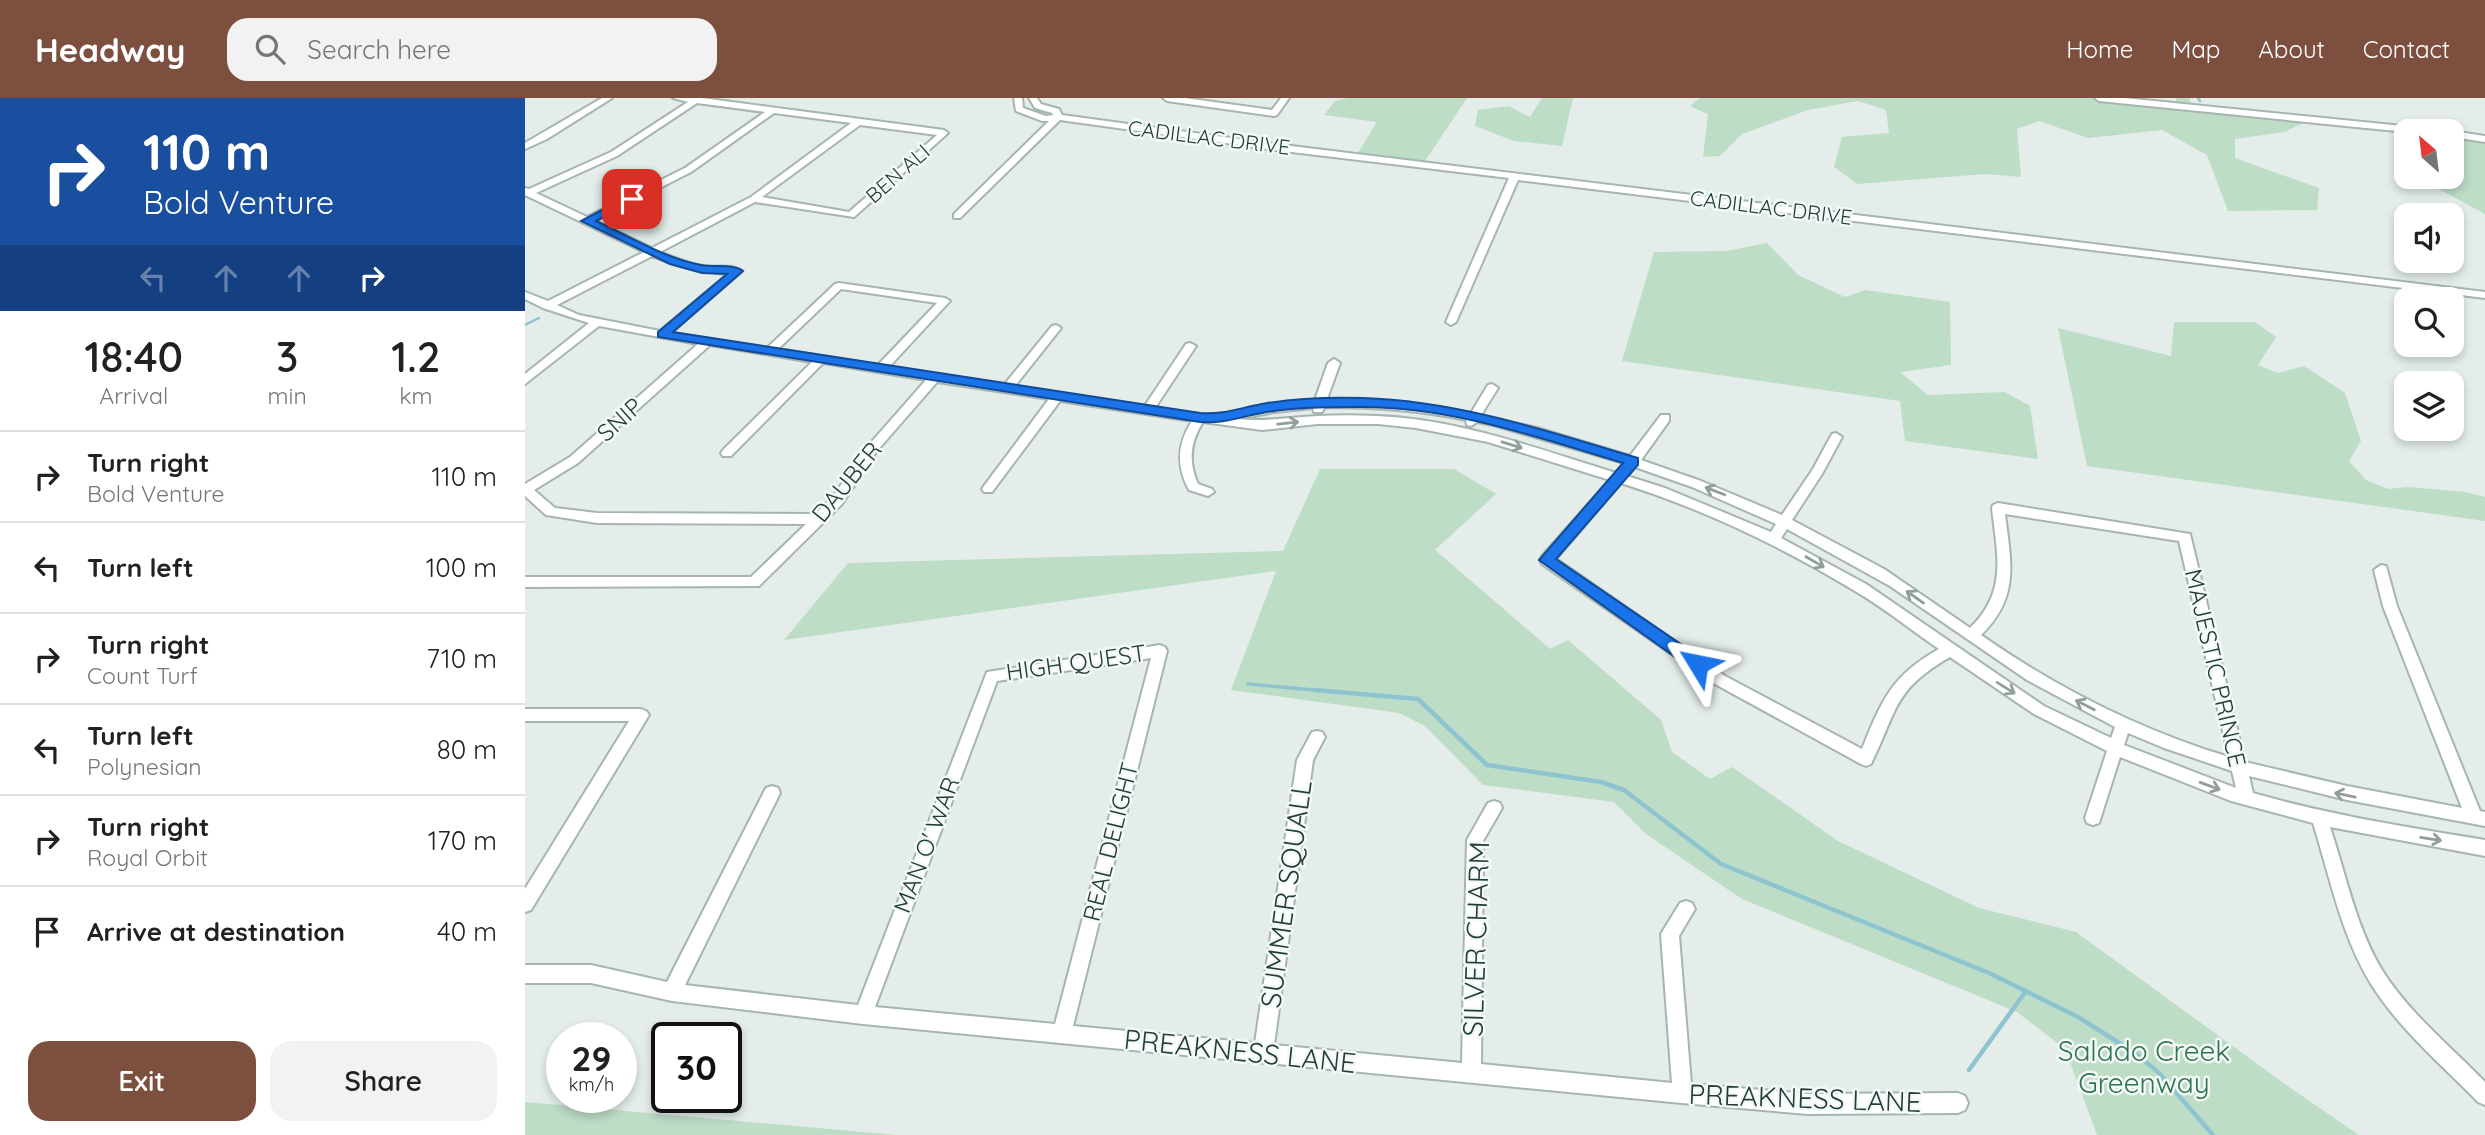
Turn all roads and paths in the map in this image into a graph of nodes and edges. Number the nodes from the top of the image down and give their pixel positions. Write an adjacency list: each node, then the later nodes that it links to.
1 (608, 98): 18 (street)
2 (677, 98): 8 (street)
3 (1017, 98): 12 (street)
4 (1033, 98): 10 (street)
5 (1167, 98): 9 (street)
6 (1285, 98): 9 (street)
7 (2099, 98): 15 (street)
8 (697, 99): 11 (street); 20 (street)
9 (1179, 99)
10 (1041, 107): 12 (street); 13 (street)
11 (772, 111): 14 (street); 23 (street)
12 (1028, 114): 13 (street, CADILLAC DRIVE)
13 (1058, 117): 19 (street, CADILLAC DRIVE); 22 (street)
14 (858, 122): 21 (street); 21 (street, BEN ALI)
15 (2394, 128)
16 (2464, 136): 17 (street)
17 (2485, 139)
18 (525, 146)
19 (1515, 176): 26 (street, CADILLAC DRIVE); 29 (street)
20 (527, 192): 23 (street)
21 (754, 199): 24 (street)
22 (957, 216)
23 (587, 221): 24 (street)
24 (652, 252): 27 (street); 31 (street)
25 (525, 295): 27 (street)
26 (2485, 295)
27 (547, 306): 28 (street)
28 (597, 322): 31 (street); 39 (street)
29 (1451, 322)
30 (1056, 328): 41 (street)
31 (663, 334): 32 (street)
32 (708, 341): 34 (street); 55 (street, SNIP)
33 (1190, 346): 44 (street)
34 (769, 351): 35 (street); 37 (street)
35 (821, 359): 37 (street); 52 (street)
36 (1333, 363): 43 (street)
37 (881, 369): 38 (street)
38 (935, 377): 41 (street); 58 (street, DAUBER)
39 (525, 380)
40 (1492, 388): 45 (street)
41 (1007, 389): 42 (street)
42 (1057, 397): 44 (street); 56 (street)
43 (1319, 403): 45 (street); 48 (street); 49 (street)
44 (1147, 411): 46 (street)
45 (1473, 416): 50 (street); 53 (street)
46 (1200, 418): 48 (street); 57 (street)
47 (1665, 418): 53 (street)
48 (1220, 419): 49 (street, one-way to 49)
49 (1317, 421): 50 (street)
50 (1467, 433): 54 (street, one-way to 54)
51 (1836, 437): 59 (street)
52 (727, 453)
53 (1633, 461): 54 (street); 59 (street, one-way to 53)
54 (1618, 477): 60 (street); 64 (street)
55 (525, 489): 58 (street)
56 (988, 489)
57 (1208, 492)
58 (819, 519): 62 (street, DAUBER)
59 (1784, 521): 60 (street); 63 (street, one-way to 59)
60 (1773, 539): 64 (street, one-way to 64)
61 (2381, 570): 77 (street)
62 (525, 582)
63 (1971, 636): 68 (street, one-way to 63); 71 (street, MAJESTIC PRINCE)
64 (1949, 650): 70 (street, one-way to 70)
65 (1160, 651): 66 (street, HIGH QUEST); 84 (street, REAL DELIGHT)
66 (992, 676): 83 (street, MAN O' WAR)
67 (525, 715): 79 (street)
68 (2123, 724): 70 (street); 71 (street)
69 (1317, 737): 85 (street, SUMMER SQUALL)
70 (2113, 747): 73 (street, one-way to 73); 75 (street)
71 (2238, 767): 73 (street, MAJESTIC PRINCE); 77 (street, one-way to 71)
72 (772, 793): 82 (street)
73 (2246, 798): 76 (street)
74 (1494, 808): 86 (street, SILVER CHARM)
75 (2092, 818)
76 (2319, 818): 78 (street, one-way to 78); 88 (street)
77 (2479, 818)
78 (2485, 848)
79 (525, 904)
80 (1686, 909): 87 (street)
81 (525, 974): 82 (street, PREAKNESS LANE)
82 (672, 992): 83 (street, PREAKNESS LANE)
83 (863, 1015): 84 (street, PREAKNESS LANE)
84 (1062, 1034): 85 (street, PREAKNESS LANE)
85 (1263, 1054): 86 (street, PREAKNESS LANE)
86 (1471, 1074): 87 (street, PREAKNESS LANE)
87 (1682, 1093): 89 (street, PREAKNESS LANE)
88 (2485, 1096)
89 (1958, 1103)

